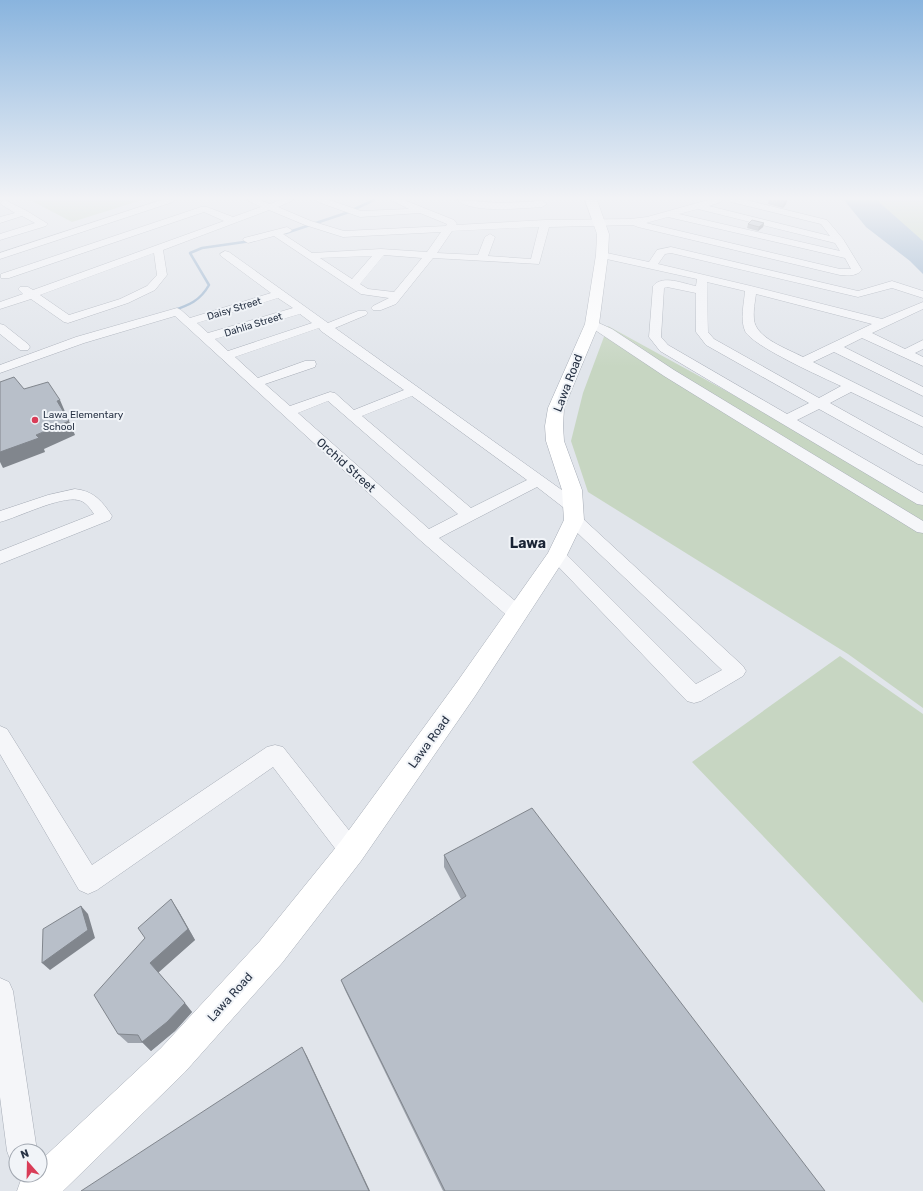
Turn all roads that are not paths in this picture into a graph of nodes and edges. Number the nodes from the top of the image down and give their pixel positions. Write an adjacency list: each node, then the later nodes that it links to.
1 (430, 255): 27 (street)
2 (62, 256): 19 (street)
3 (137, 256): 24 (street)
4 (159, 256): 24 (street)
5 (227, 256): 25 (street)
6 (308, 256): 7 (street); 21 (street)
7 (316, 256)
8 (378, 256): 21 (street)
9 (440, 256): 16 (street)
10 (537, 256): 16 (street)
11 (601, 256): 17 (main road, Lawa Road)
12 (658, 256): 18 (street)
13 (695, 256): 26 (street)
14 (771, 256): 15 (street)
15 (848, 256)
16 (482, 258)
17 (601, 261): 18 (street); 35 (main road, Lawa Road)
18 (650, 266): 20 (street)
19 (3, 275): 24 (street)
20 (702, 277): 22 (street); 23 (street)
21 (353, 285): 27 (street)
22 (751, 289): 34 (street); 45 (street)
23 (702, 291): 53 (street); 56 (street)
24 (31, 294): 29 (street)
25 (280, 294): 31 (street); 33 (street, Daisy Street)
26 (923, 295)
27 (396, 296): 30 (street)
28 (923, 305): 34 (street)
29 (0, 306)
30 (377, 308)
31 (300, 310): 36 (street); 39 (street, Dahlia Street)
32 (362, 313): 36 (street)
33 (182, 317): 39 (street, Orchid Street); 48 (street, Daisy Street)
34 (883, 323): 38 (street)
35 (592, 324): 61 (main road, Lawa Road); 64 (street)
36 (323, 326): 44 (street); 51 (street)
37 (0, 328): 41 (street)
38 (862, 333): 42 (street); 43 (street)
39 (206, 338): 44 (street, Orchid Street)
40 (923, 344): 43 (street)
41 (24, 347)
42 (834, 347): 45 (street); 52 (street)
43 (905, 354): 46 (street)
44 (225, 356): 49 (street, Orchid Street)
45 (803, 362): 50 (street)
46 (923, 362)
47 (310, 364): 49 (street)
48 (0, 369)
49 (256, 383): 54 (street, Orchid Street)
50 (850, 387): 53 (street); 57 (street)
51 (414, 391): 55 (street); 59 (street)
52 (923, 392)
53 (818, 403): 56 (street); 58 (street)
54 (287, 412): 55 (street); 65 (street, Orchid Street)
55 (353, 415): 62 (street)
56 (787, 420): 60 (street)
57 (923, 423)
58 (923, 461)
59 (537, 481): 61 (street); 62 (street)
60 (923, 500)
61 (574, 513): 66 (main road, Lawa Road); 66 (street)
62 (469, 515): 65 (street)
63 (0, 517): 67 (street)
64 (923, 528)
65 (427, 537): 68 (street, Orchid Street)
66 (557, 555): 68 (main road, Lawa Road)
67 (0, 558)
68 (518, 614): 70 (main road, Lawa Road)
69 (0, 735): 70 (street)
70 (351, 851): 73 (main road, Lawa Road)
71 (0, 991): 72 (street)
72 (21, 1143)
73 (36, 1191)

